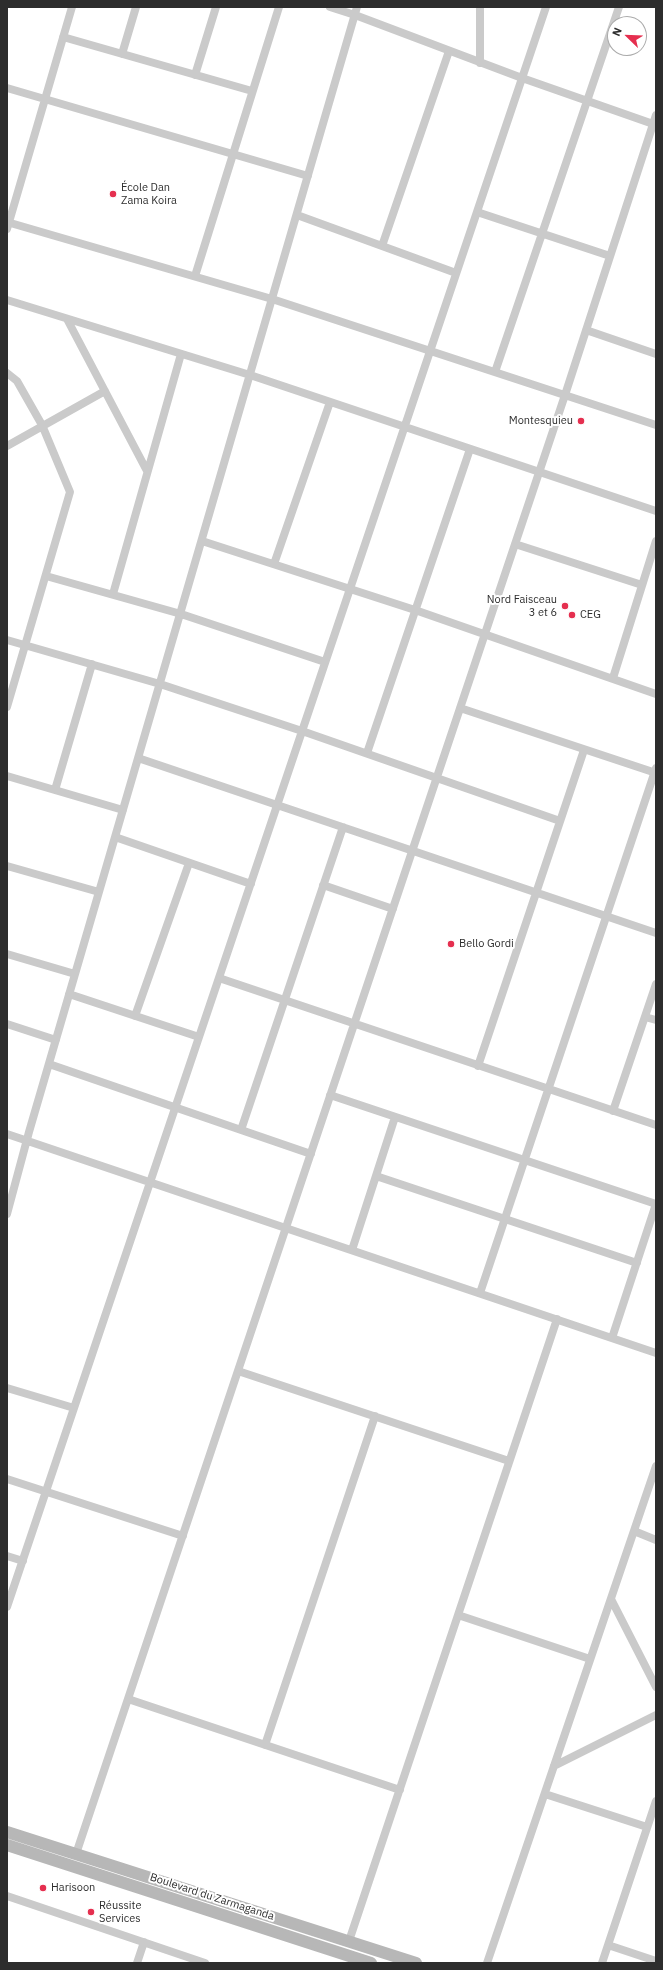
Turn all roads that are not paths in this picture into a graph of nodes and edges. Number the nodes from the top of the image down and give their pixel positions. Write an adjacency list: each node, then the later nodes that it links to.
1 (72, 7): 10 (street)
2 (136, 7): 12 (street)
3 (216, 7): 14 (street)
4 (278, 7): 17 (street)
5 (330, 7): 9 (street)
6 (480, 7): 13 (street)
7 (546, 7): 15 (street)
8 (619, 7): 19 (street)
9 (356, 11): 11 (street); 23 (street)
10 (63, 37): 12 (street); 18 (street)
11 (449, 51): 13 (street); 28 (street)
12 (122, 54): 14 (street)
13 (480, 62): 15 (street)
14 (194, 75): 17 (street)
15 (522, 78): 19 (street); 24 (street)
16 (7, 88): 18 (street)
17 (252, 91): 22 (street)
18 (45, 99): 22 (street); 26 (street)
19 (586, 101): 21 (street); 27 (street)
20 (656, 115): 21 (street)
21 (654, 125): 29 (street)
22 (233, 154): 23 (street); 31 (street)
23 (308, 176): 25 (street)
24 (477, 212): 27 (street); 30 (street)
25 (297, 215): 28 (street); 32 (street)
26 (8, 224): 31 (street)
27 (541, 234): 29 (street); 39 (street)
28 (382, 246): 30 (street)
29 (610, 256): 35 (street)
30 (456, 272): 36 (street)
31 (195, 276): 32 (street)
32 (272, 299): 36 (street); 41 (street)
33 (7, 300): 34 (street)
34 (67, 319): 37 (street); 42 (street)
35 (586, 330): 38 (street); 43 (street)
36 (430, 350): 39 (street); 47 (street)
37 (181, 354): 41 (street); 50 (street)
38 (656, 354)
39 (495, 372): 43 (street)
40 (7, 373): 45 (street)
41 (250, 375): 44 (street); 53 (street)
42 (105, 391): 45 (street); 50 (street)
43 (565, 395): 46 (street); 51 (street)
44 (330, 402): 47 (street); 56 (street)
45 (42, 425): 48 (street); 57 (street)
46 (656, 425)
47 (404, 427): 49 (street); 59 (street)
48 (7, 446)
49 (470, 449): 51 (street); 61 (street)
50 (147, 471): 60 (street)
51 (539, 472): 52 (street); 55 (street)
52 (656, 511)
53 (202, 541): 56 (street); 62 (street)
54 (656, 541): 58 (street)
55 (515, 544): 58 (street); 63 (street)
56 (274, 564): 59 (street)
57 (46, 576): 60 (street); 65 (street)
58 (642, 585): 68 (street)
59 (350, 589): 61 (street); 66 (street)
60 (113, 594): 62 (street)
61 (414, 610): 63 (street); 75 (street)
62 (181, 614): 66 (street); 69 (street)
63 (485, 635): 68 (street); 72 (street)
64 (7, 640): 65 (street)
65 (26, 645): 67 (street); 71 (street)
66 (326, 662): 73 (street)
67 (92, 664): 69 (street); 80 (street)
68 (613, 678): 70 (street)
69 (160, 684): 73 (street); 76 (street)
70 (656, 694)
71 (7, 707)
72 (460, 708): 74 (street); 79 (street)
73 (302, 731): 75 (street); 81 (street)
74 (584, 750): 77 (street); 83 (street)
75 (367, 754): 79 (street)
76 (138, 758): 81 (street); 82 (street)
77 (656, 771): 94 (street)
78 (7, 776): 80 (street)
79 (437, 778): 83 (street); 86 (street)
80 (55, 790): 82 (street)
81 (277, 805): 84 (street); 89 (street)
82 (123, 810): 85 (street)
83 (560, 822): 92 (street)
84 (343, 827): 86 (street); 90 (street)
85 (116, 837): 87 (street); 91 (street)
86 (412, 851): 92 (street); 93 (street)
87 (189, 862): 89 (street); 102 (street)
88 (7, 866): 91 (street)
89 (251, 884): 98 (street)
90 (323, 885): 93 (street); 101 (street)
91 (99, 892): 97 (street)
92 (536, 893): 94 (street); 110 (street)
93 (393, 909): 106 (street)
94 (606, 916): 95 (street); 111 (street)
95 (656, 933)
96 (7, 954): 97 (street)
97 (75, 974): 100 (street)
98 (219, 978): 101 (street); 107 (street)
99 (656, 984): 103 (street)
100 (70, 994): 102 (street); 108 (street)
101 (285, 1001): 106 (street); 117 (street)
102 (135, 1016): 107 (street)
103 (645, 1016): 104 (street); 114 (street)
104 (656, 1020)
105 (7, 1024): 108 (street)
106 (354, 1024): 110 (street); 112 (street)
107 (199, 1036): 113 (street)
108 (56, 1040): 109 (street)
109 (49, 1064): 113 (street); 119 (street)
110 (478, 1066): 111 (street)
111 (548, 1090): 114 (street); 121 (street)
112 (330, 1095): 115 (street); 120 (street)
113 (175, 1107): 117 (street); 123 (street)
114 (613, 1111): 116 (street)
115 (395, 1117): 121 (street); 122 (street)
116 (656, 1125)
117 (241, 1130): 120 (street)
118 (7, 1134): 119 (street)
119 (27, 1140): 123 (street); 125 (street)
120 (311, 1154): 127 (street)
121 (524, 1160): 124 (street); 126 (street)
122 (376, 1176): 126 (street); 128 (street)
123 (150, 1182): 127 (street); 136 (street)
124 (656, 1204): 129 (street)
125 (7, 1214)
126 (505, 1218): 129 (street); 130 (street)
127 (286, 1228): 128 (street); 134 (street)
128 (352, 1250): 130 (street)
129 (637, 1263): 132 (street)
130 (480, 1293): 131 (street)
131 (557, 1319): 132 (street); 138 (street)
132 (612, 1338): 133 (street)
133 (656, 1353)
134 (238, 1371): 137 (street); 143 (street)
135 (7, 1388): 136 (street)
136 (74, 1408): 141 (street)
137 (375, 1416): 138 (street); 154 (street)
138 (510, 1461): 149 (street)
139 (656, 1466): 142 (street)
140 (7, 1479): 141 (street)
141 (46, 1492): 143 (street); 146 (street)
142 (634, 1531): 144 (street); 147 (street)
143 (183, 1536): 152 (street)
144 (656, 1540)
145 (7, 1556): 146 (street)
146 (22, 1561): 148 (street)
147 (611, 1599): 150 (street); 151 (street)
148 (7, 1607)
149 (458, 1615): 150 (street); 156 (street)
150 (590, 1659): 155 (street)
151 (656, 1687)
152 (128, 1699): 154 (street); 162 (street)
153 (656, 1715): 155 (street)
154 (265, 1744): 156 (street)
155 (554, 1766): 157 (street)
156 (400, 1790): 164 (street)
157 (545, 1794): 159 (street); 172 (street)
158 (656, 1801): 159 (street)
159 (647, 1827): 166 (street)
160 (7, 1832): 162 (main road, Boulevard du Zarmaganda)
161 (7, 1845): 170 (main road, Boulevard du Zarmaganda)
162 (76, 1854): 164 (main road, Boulevard du Zarmaganda)
163 (7, 1896): 165 (street)
164 (349, 1941): 171 (main road, Boulevard du Zarmaganda)
165 (144, 1942): 168 (street); 169 (street)
166 (608, 1945): 167 (street); 173 (street)
167 (656, 1961)
168 (137, 1963)
169 (205, 1963)
170 (371, 1963)
171 (416, 1963)
172 (487, 1963)
173 (602, 1963)

